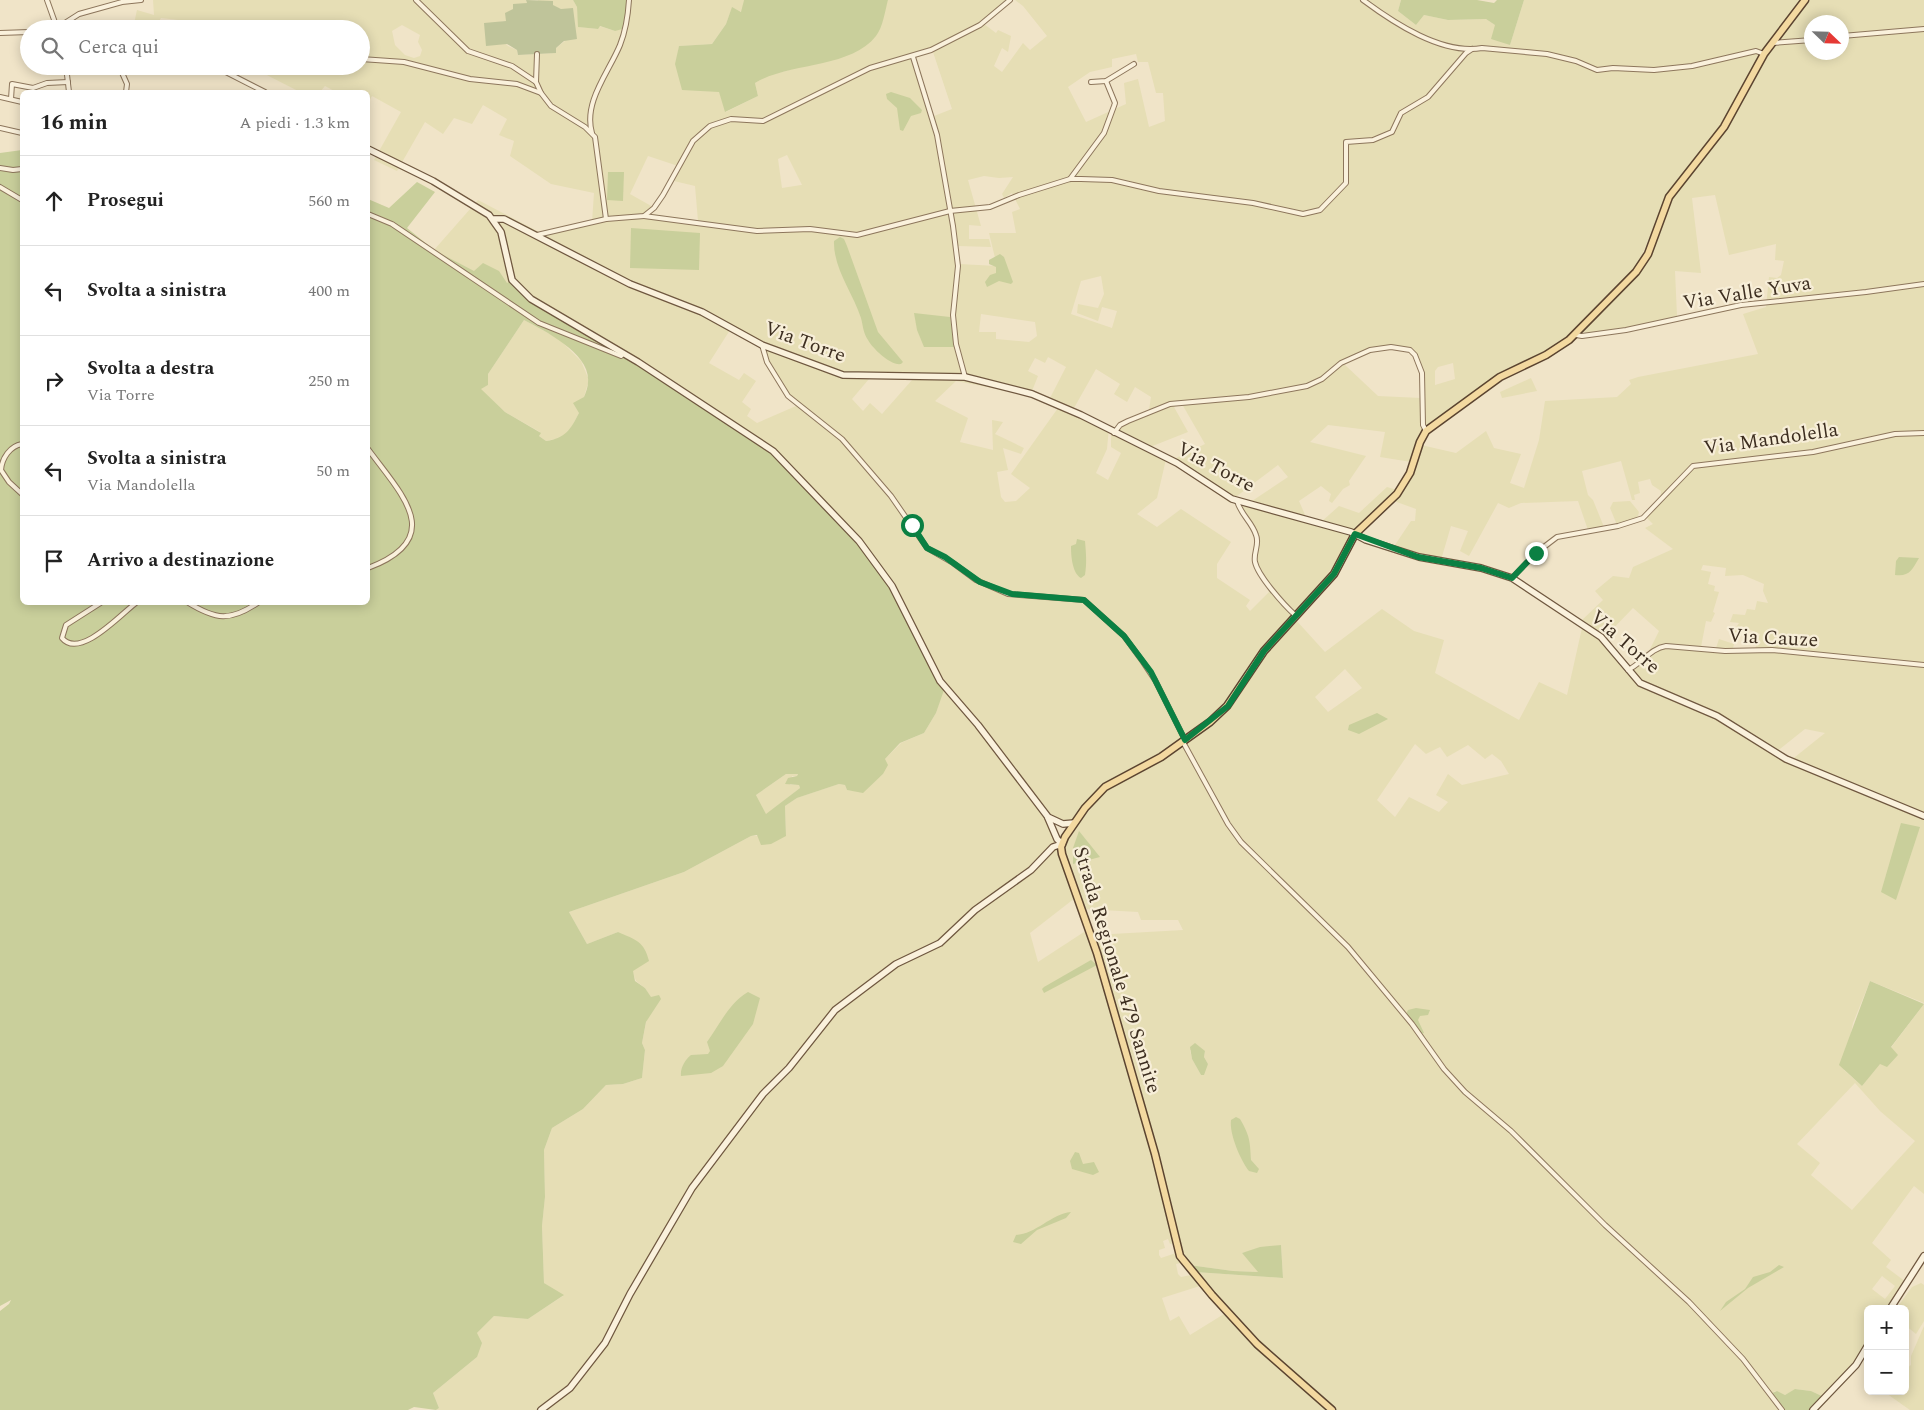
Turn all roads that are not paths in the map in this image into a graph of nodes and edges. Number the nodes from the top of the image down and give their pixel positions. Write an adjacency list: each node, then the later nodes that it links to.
1 (47, 0): 8 (street)
2 (141, 0): 9 (street)
3 (416, 0): 27 (street)
4 (629, 0): 38 (street)
5 (1010, 0): 19 (street)
6 (1363, 0): 16 (street)
7 (1806, 0): 15 (main road)
8 (54, 20)
9 (70, 20)
10 (1924, 28): 13 (street)
11 (20, 32): 12 (street)
12 (0, 33)
13 (1849, 35)
14 (1804, 41): 15 (street)
15 (1773, 43): 18 (main road)
16 (1472, 49): 18 (street); 42 (street)
17 (537, 54): 27 (street)
18 (1764, 54): 52 (main road)
19 (913, 57): 45 (street); 47 (street)
20 (370, 60): 32 (street)
21 (1134, 64): 25 (street)
22 (67, 75): 26 (street)
23 (123, 75): 30 (street)
24 (232, 75): 31 (street)
25 (1106, 81): 28 (street); 42 (street)
26 (68, 82): 29 (street); 34 (street)
27 (536, 82): 32 (street)
28 (1091, 82)
29 (69, 90)
30 (126, 90)
31 (261, 90)
32 (541, 93): 38 (street)
33 (0, 97): 34 (street)
34 (11, 99): 35 (street)
35 (20, 101)
36 (0, 128): 37 (street)
37 (20, 133)
38 (592, 133): 48 (street)
39 (370, 150): 49 (main road)
40 (0, 168): 41 (street)
41 (20, 169)
42 (1070, 179): 45 (street)
43 (0, 187): 44 (street)
44 (20, 199)
45 (950, 212): 47 (street); 55 (street)
46 (370, 215): 54 (street)
47 (644, 216): 48 (street)
48 (606, 218): 50 (street)
49 (494, 220): 50 (main road, Via Torre); 54 (main road)
50 (537, 235): 53 (main road, Via Torre)
51 (1924, 284): 52 (street, Via Valle Yuva)
52 (1576, 335): 56 (main road)
53 (762, 345): 55 (main road, Via Torre); 73 (street)
54 (623, 354): 75 (main road)
55 (965, 377): 57 (main road, Via Torre)
56 (1426, 431): 57 (street); 63 (main road, Strada Regionale 479 Sannite)
57 (1114, 433): 62 (main road, Via Torre)
58 (1924, 433): 65 (street, Via Mandolella)
59 (20, 445): 61 (street)
60 (370, 452): 64 (street)
61 (20, 492)
62 (1237, 501): 63 (main road, Via Torre); 70 (street)
63 (1355, 534): 65 (main road, Via Torre); 70 (main road, Strada Regionale 479 Sannite)
64 (370, 567)
65 (1512, 578): 72 (main road, Via Torre)
66 (97, 605): 67 (street)
67 (134, 605)
68 (193, 605): 69 (street)
69 (254, 605)
70 (1295, 615): 73 (main road, Strada Regionale 479 Sannite)
71 (1924, 665): 72 (street, Via Cauze)
72 (1628, 671): 74 (main road, Via Torre)
73 (1184, 741): 76 (main road, Strada Regionale 479 Sannite); 83 (street)
74 (1924, 816)
75 (1048, 817): 76 (main road); 77 (main road)
76 (1074, 823): 77 (main road, Strada Regionale 479 Sannite)
77 (1062, 844): 81 (main road); 82 (main road, Strada Regionale 479 Sannite)
78 (1924, 1256): 79 (main road)
79 (1893, 1305)
80 (1865, 1350): 84 (main road)
81 (541, 1410)
82 (1332, 1410)
83 (1782, 1410)
84 (1813, 1410)

